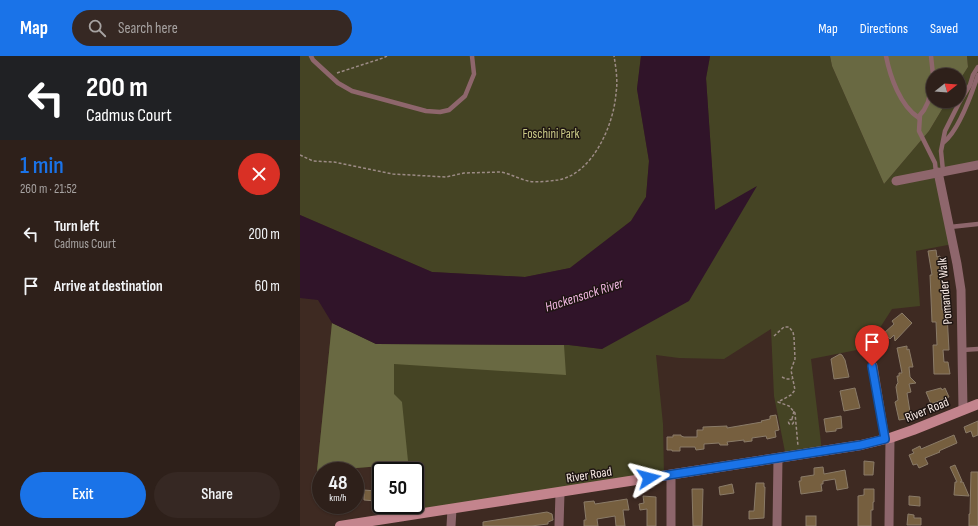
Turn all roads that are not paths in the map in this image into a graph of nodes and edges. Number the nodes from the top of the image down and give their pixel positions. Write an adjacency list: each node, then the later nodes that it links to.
1 (311, 56): 2 (lane)
2 (472, 56)
3 (886, 56): 9 (lane)
4 (931, 56): 6 (lane)
5 (978, 67): 10 (lane)
6 (932, 68)
7 (978, 75): 10 (lane)
8 (926, 106): 9 (lane)
9 (919, 118): 12 (lane)
10 (944, 142): 12 (lane)
11 (978, 165): 12 (street)
12 (939, 172): 13 (street); 15 (street, Pomander Walk)
13 (896, 181)
14 (978, 224): 15 (lane)
15 (950, 227): 17 (street, Pomander Walk)
16 (978, 349): 17 (lane)
17 (962, 350): 20 (street, Pomander Walk)
18 (872, 366): 21 (street)
19 (978, 404): 20 (main road, River Road)
20 (964, 410): 21 (main road, River Road)
21 (887, 438): 22 (main road, River Road); 31 (street)
22 (778, 458): 23 (main road, River Road); 30 (street)
23 (671, 475): 24 (main road, River Road); 29 (street)
24 (560, 492): 25 (main road, River Road); 28 (street)
25 (452, 509): 26 (main road, River Road); 27 (street)
26 (342, 526)
27 (451, 526)
28 (560, 526)
29 (671, 526)
30 (777, 526)
31 (889, 526)

